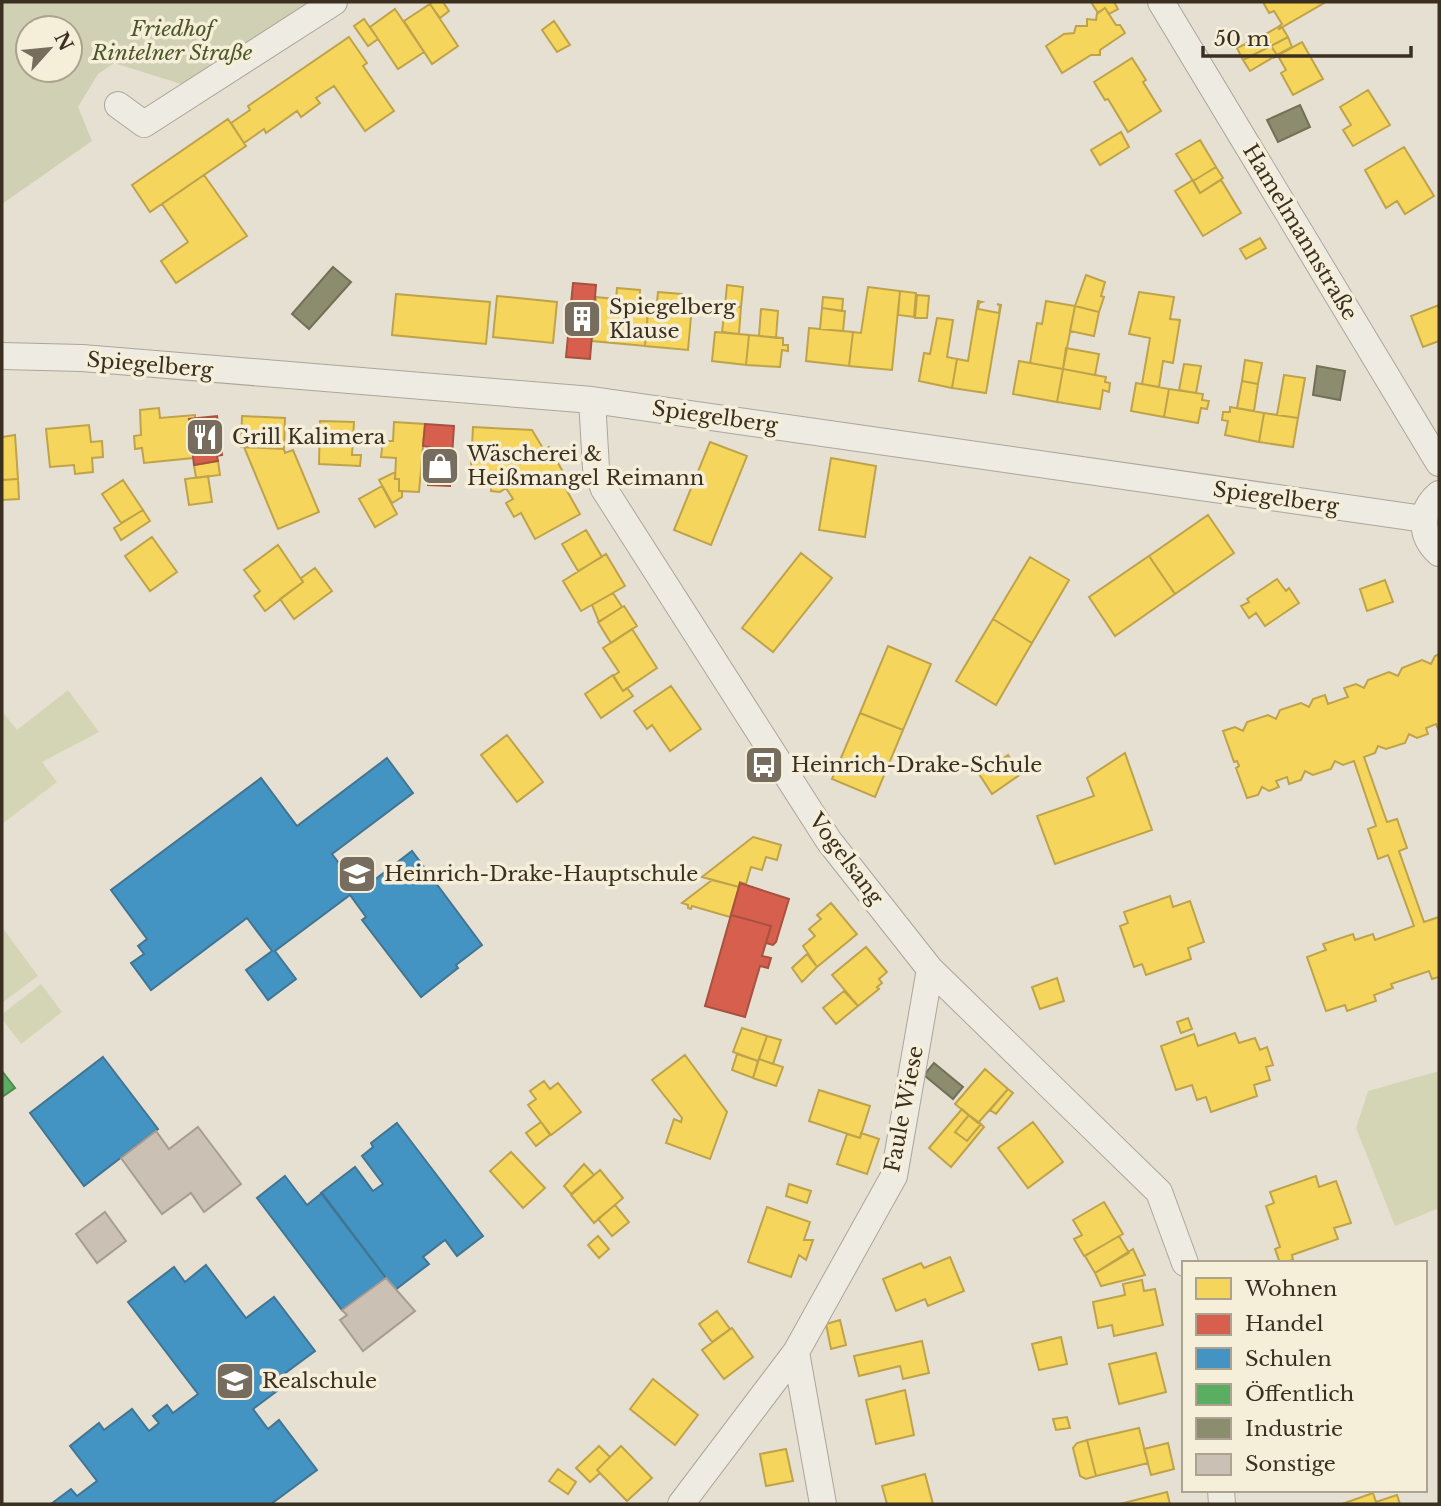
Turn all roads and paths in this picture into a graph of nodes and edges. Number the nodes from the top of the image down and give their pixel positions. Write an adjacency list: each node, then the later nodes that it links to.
1 (334, 2): 3 (street)
2 (1161, 2): 6 (street, Hamelmannstraße)
3 (118, 105)
4 (2, 356): 5 (street, Spiegelberg)
5 (592, 400): 8 (street, Spiegelberg); 10 (street, Vogelsang)
6 (1439, 463)
7 (1439, 494): 8 (street)
8 (1424, 519): 9 (street)
9 (1439, 553)
10 (930, 969): 11 (street, Vogelsang); 12 (street, Faule Wiese)
11 (1184, 1261)
12 (796, 1352): 13 (street, Faule Wiese); 14 (street)
13 (681, 1504)
14 (823, 1504)

